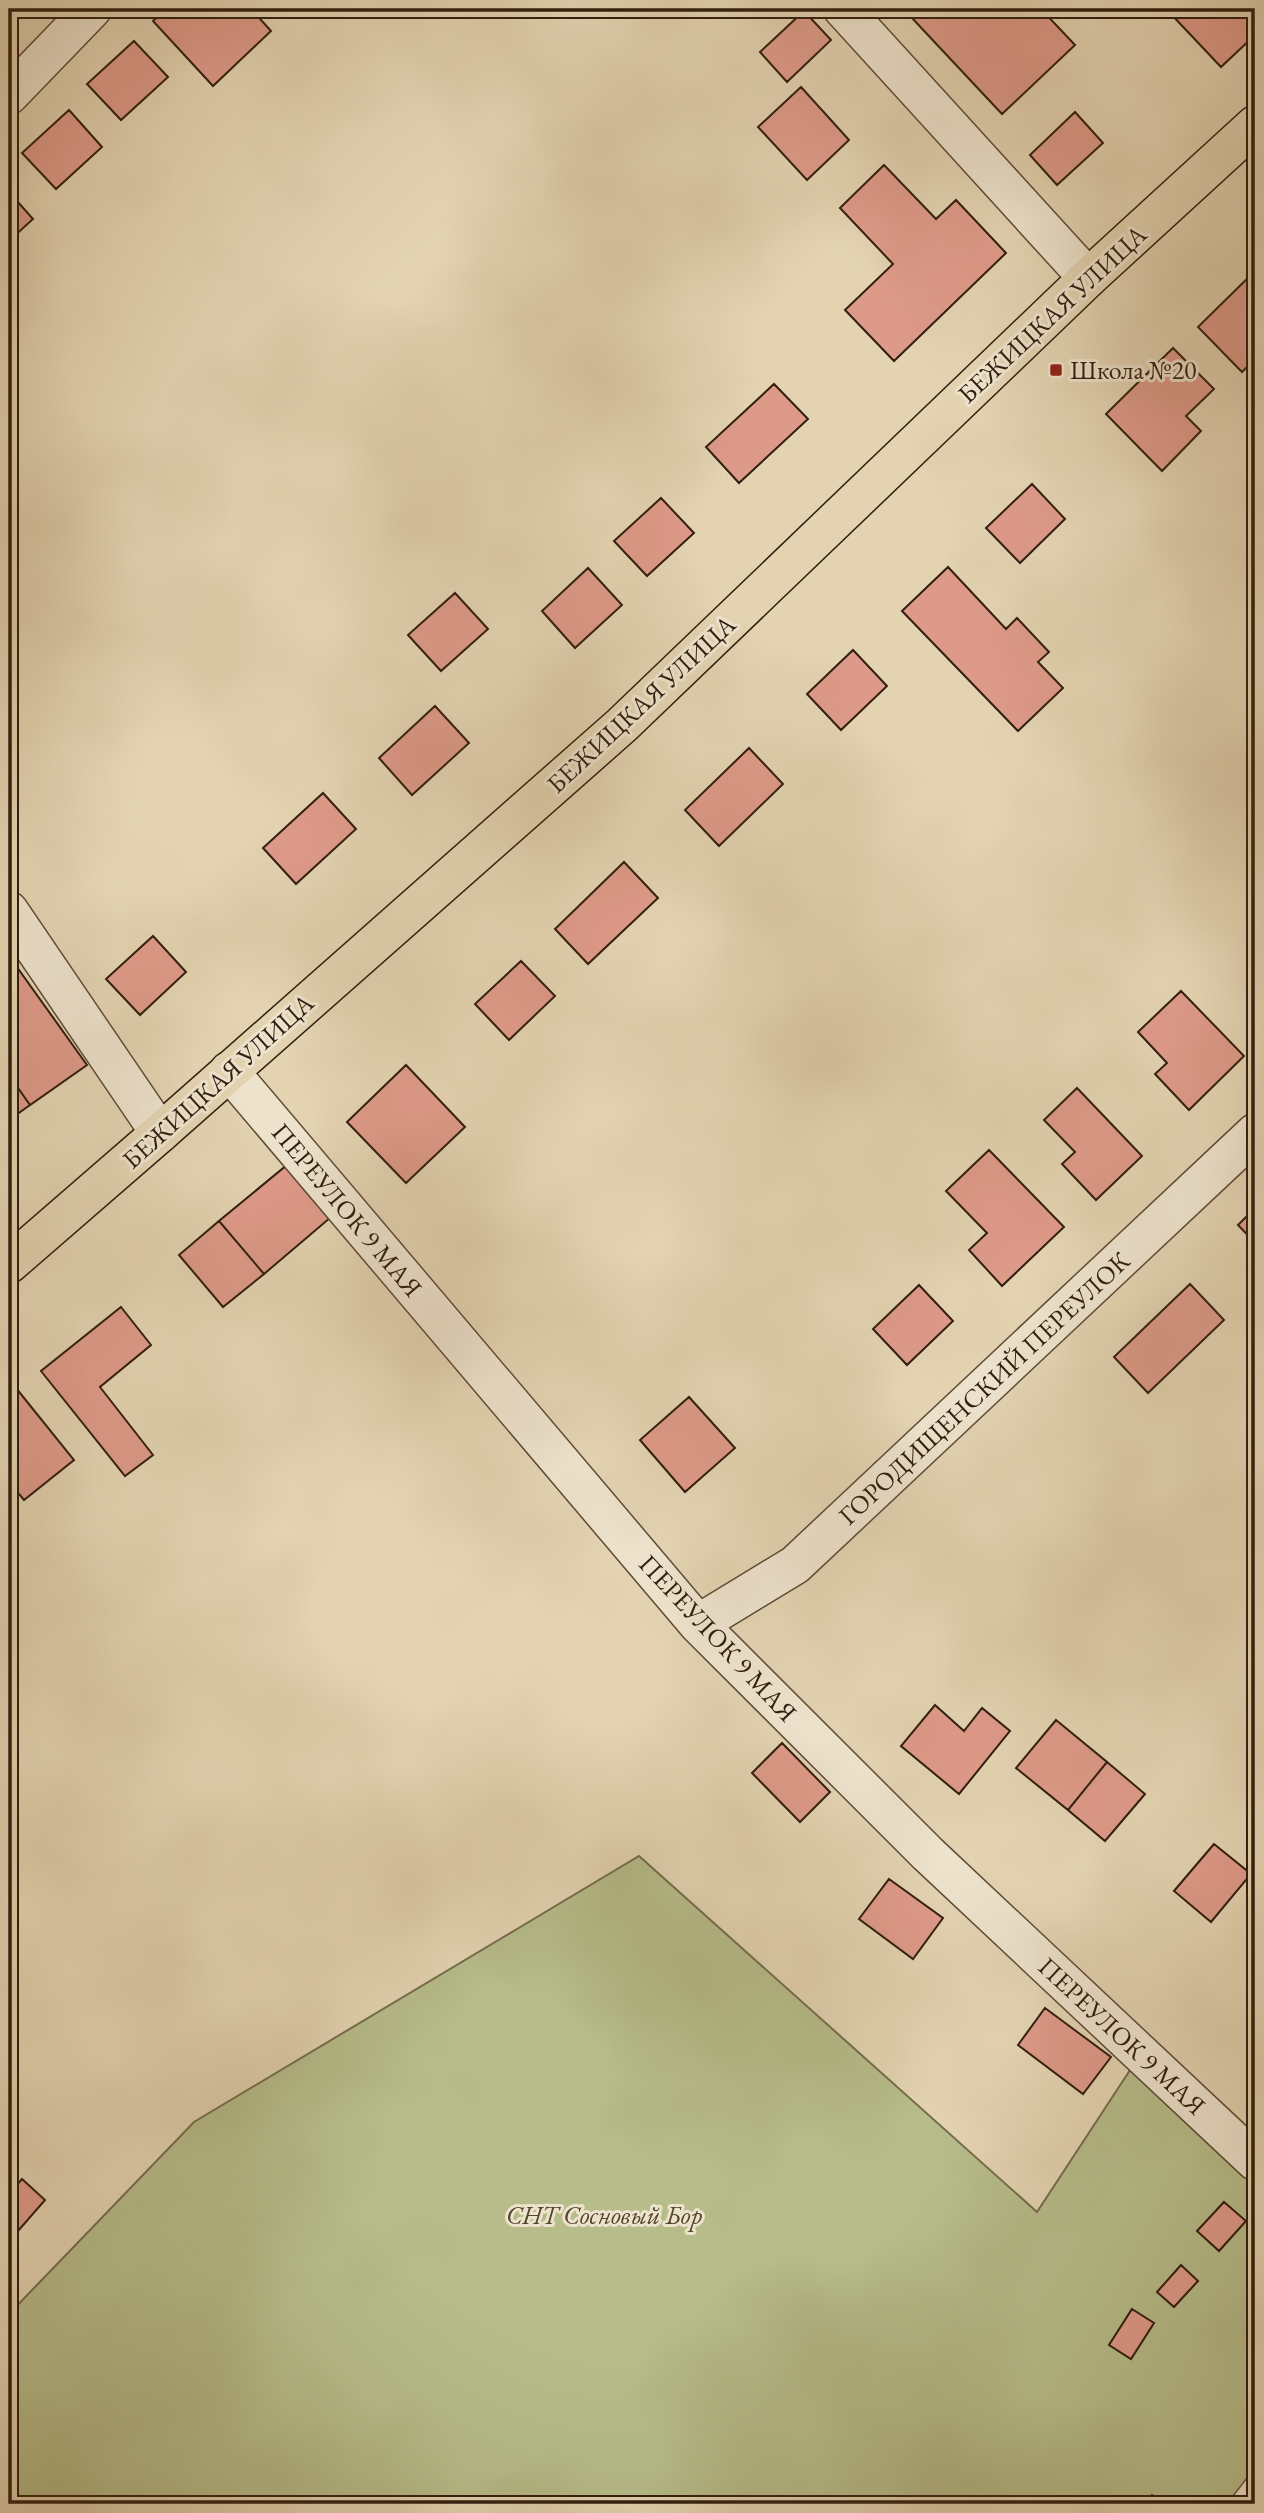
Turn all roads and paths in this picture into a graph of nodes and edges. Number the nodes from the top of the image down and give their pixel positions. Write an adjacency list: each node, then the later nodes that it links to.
1 (92, 9): 3 (street)
2 (843, 9): 5 (street)
3 (9, 96)
4 (1255, 125): 5 (main road, БЕЖИЦКАЯ УЛИЦА)
5 (1087, 278): 7 (main road, БЕЖИЦКАЯ УЛИЦА)
6 (9, 911): 8 (street)
7 (229, 1071): 8 (main road, БЕЖИЦКАЯ УЛИЦА); 11 (street, ПЕРЕУЛОК 9 МАЯ)
8 (160, 1133): 10 (main road, БЕЖИЦКАЯ УЛИЦА)
9 (1255, 1133): 11 (street, ГОРОДИЩЕНСКИЙ ПЕРЕУЛОК)
10 (9, 1264)
11 (698, 1624): 12 (street, ПЕРЕУЛОК 9 МАЯ)
12 (1255, 2161)
13 (1255, 2486): 14 (lane)
14 (1241, 2504)

